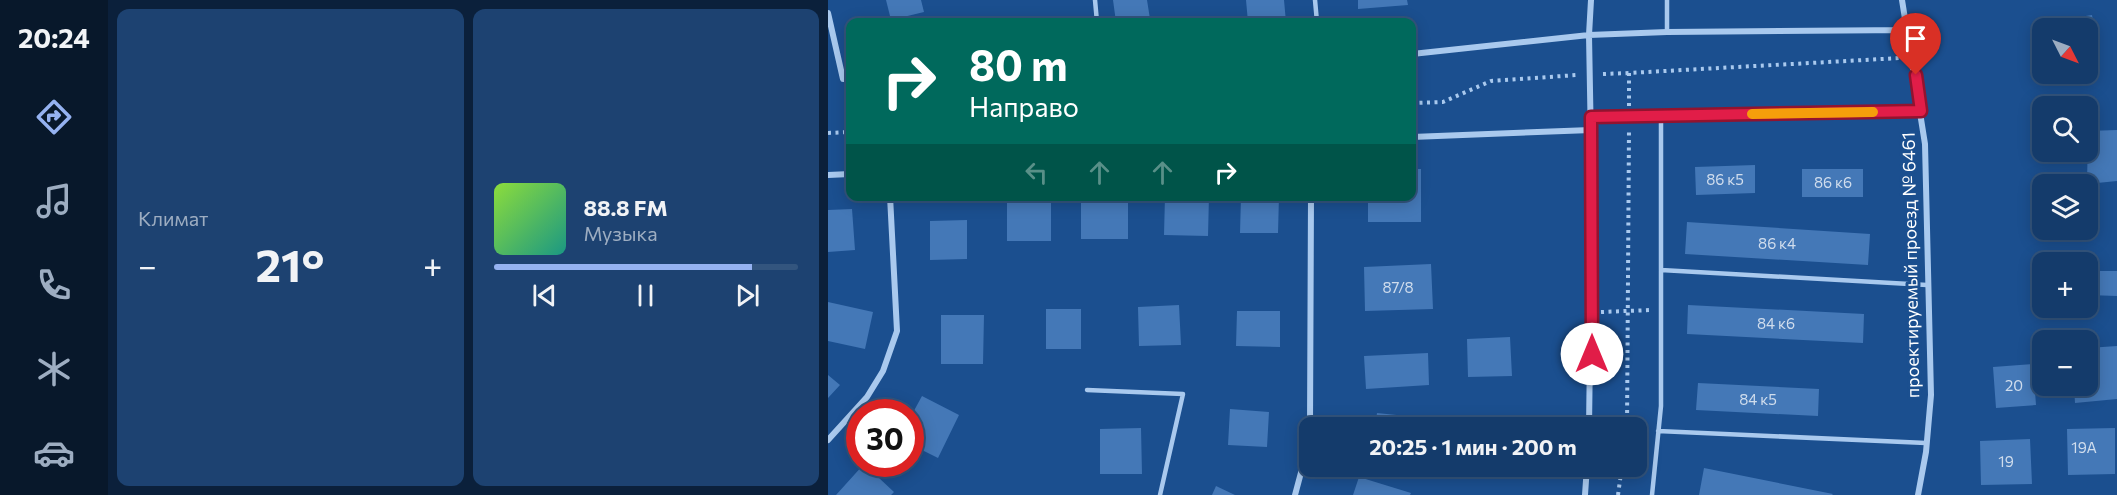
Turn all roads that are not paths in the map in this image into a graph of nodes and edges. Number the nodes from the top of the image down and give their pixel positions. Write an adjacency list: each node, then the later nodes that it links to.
1 (1095, 0): 7 (lane)
2 (1315, 0): 8 (lane)
3 (1591, 0): 11 (street)
4 (1667, 0): 10 (lane)
5 (1902, 0): 9 (street, проектируемый проезд № 6461)
6 (828, 13): 13 (street)
7 (1097, 18)
8 (1317, 18)
9 (1908, 30): 10 (street); 14 (street, проектируемый проезд № 6461)
10 (1667, 32): 11 (street)
11 (1589, 35): 12 (street); 16 (street)
12 (1416, 54)
13 (846, 79)
14 (1921, 111): 15 (street); 24 (street, проектируемый проезд № 6461)
15 (1661, 115): 16 (street); 23 (lane)
16 (1591, 117): 17 (street)
17 (1591, 130): 18 (street); 27 (street)
18 (1416, 137)
19 (846, 174): 20 (street)
20 (828, 175)
21 (890, 201): 29 (street)
22 (1311, 201): 26 (street)
23 (1660, 270): 24 (lane); 28 (lane)
24 (1927, 285): 30 (street, проектируемый проезд № 6461)
25 (1087, 390): 33 (lane)
26 (1311, 417)
27 (1589, 417)
28 (1658, 431): 30 (lane); 36 (lane)
29 (828, 440)
30 (1926, 443): 37 (street, проектируемый проезд № 6461)
31 (1300, 477): 34 (street)
32 (1586, 477): 35 (street)
33 (1160, 495)
34 (1295, 495)
35 (1585, 495)
36 (1652, 495)
37 (1918, 495)

